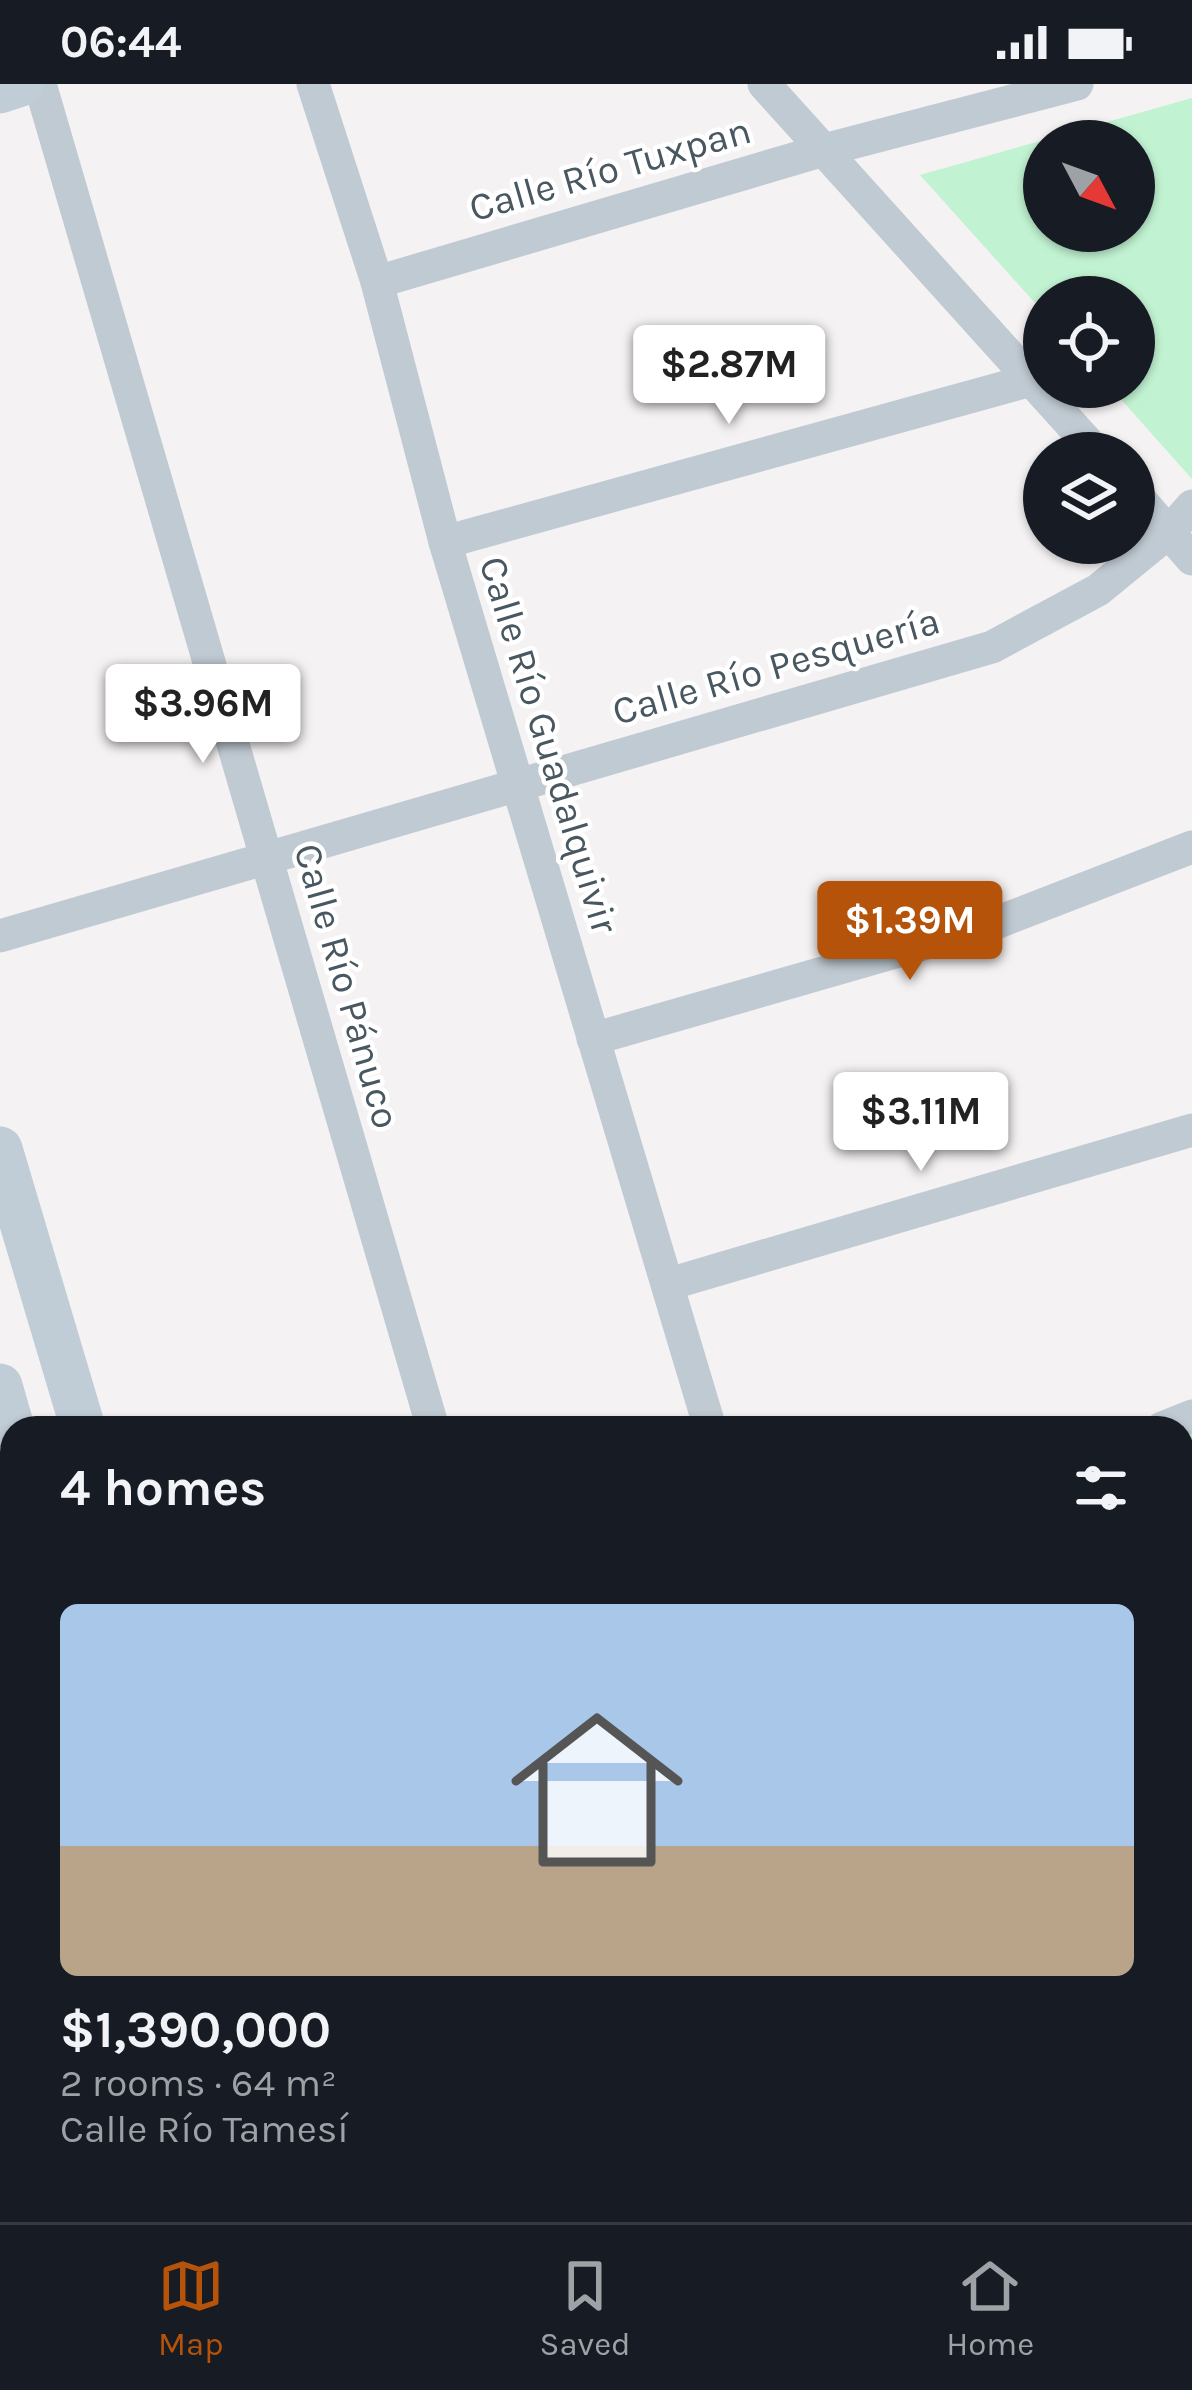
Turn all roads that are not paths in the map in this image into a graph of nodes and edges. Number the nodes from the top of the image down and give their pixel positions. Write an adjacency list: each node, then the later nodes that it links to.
1 (22, 84): 6 (main road)
2 (40, 84): 20 (street, Calle Río Pánuco)
3 (313, 84): 8 (street, Calle Río Guadalquivir)
4 (764, 84): 7 (street)
5 (1077, 84): 7 (street, Calle Río Tuxpan)
6 (0, 91)
7 (824, 150): 8 (street, Calle Río Tuxpan); 9 (street)
8 (377, 281): 16 (street, Calle Río Guadalquivir)
9 (1023, 371)
10 (1023, 382): 16 (street)
11 (1056, 408): 12 (street)
12 (1078, 432)
13 (1192, 506): 15 (street, Calle Río Pesquería)
14 (1155, 517): 15 (street)
15 (1169, 532): 17 (street); 18 (street, Calle Río Pesquería)
16 (445, 542): 18 (street, Calle Río Guadalquivir)
17 (1192, 559)
18 (517, 786): 20 (street, Calle Río Pesquería); 22 (street, Calle Río Guadalquivir)
19 (1192, 847): 22 (street)
20 (266, 860): 21 (street, Calle Río Pesquería); 29 (street, Calle Río Pánuco)
21 (0, 936)
22 (593, 1039): 25 (street, Calle Río Guadalquivir)
23 (1192, 1130): 25 (street)
24 (0, 1149): 28 (main road)
25 (669, 1284): 30 (street, Calle Río Guadalquivir)
26 (0, 1386): 27 (main road)
27 (9, 1416)
28 (78, 1416)
29 (429, 1416)
30 (707, 1416)

